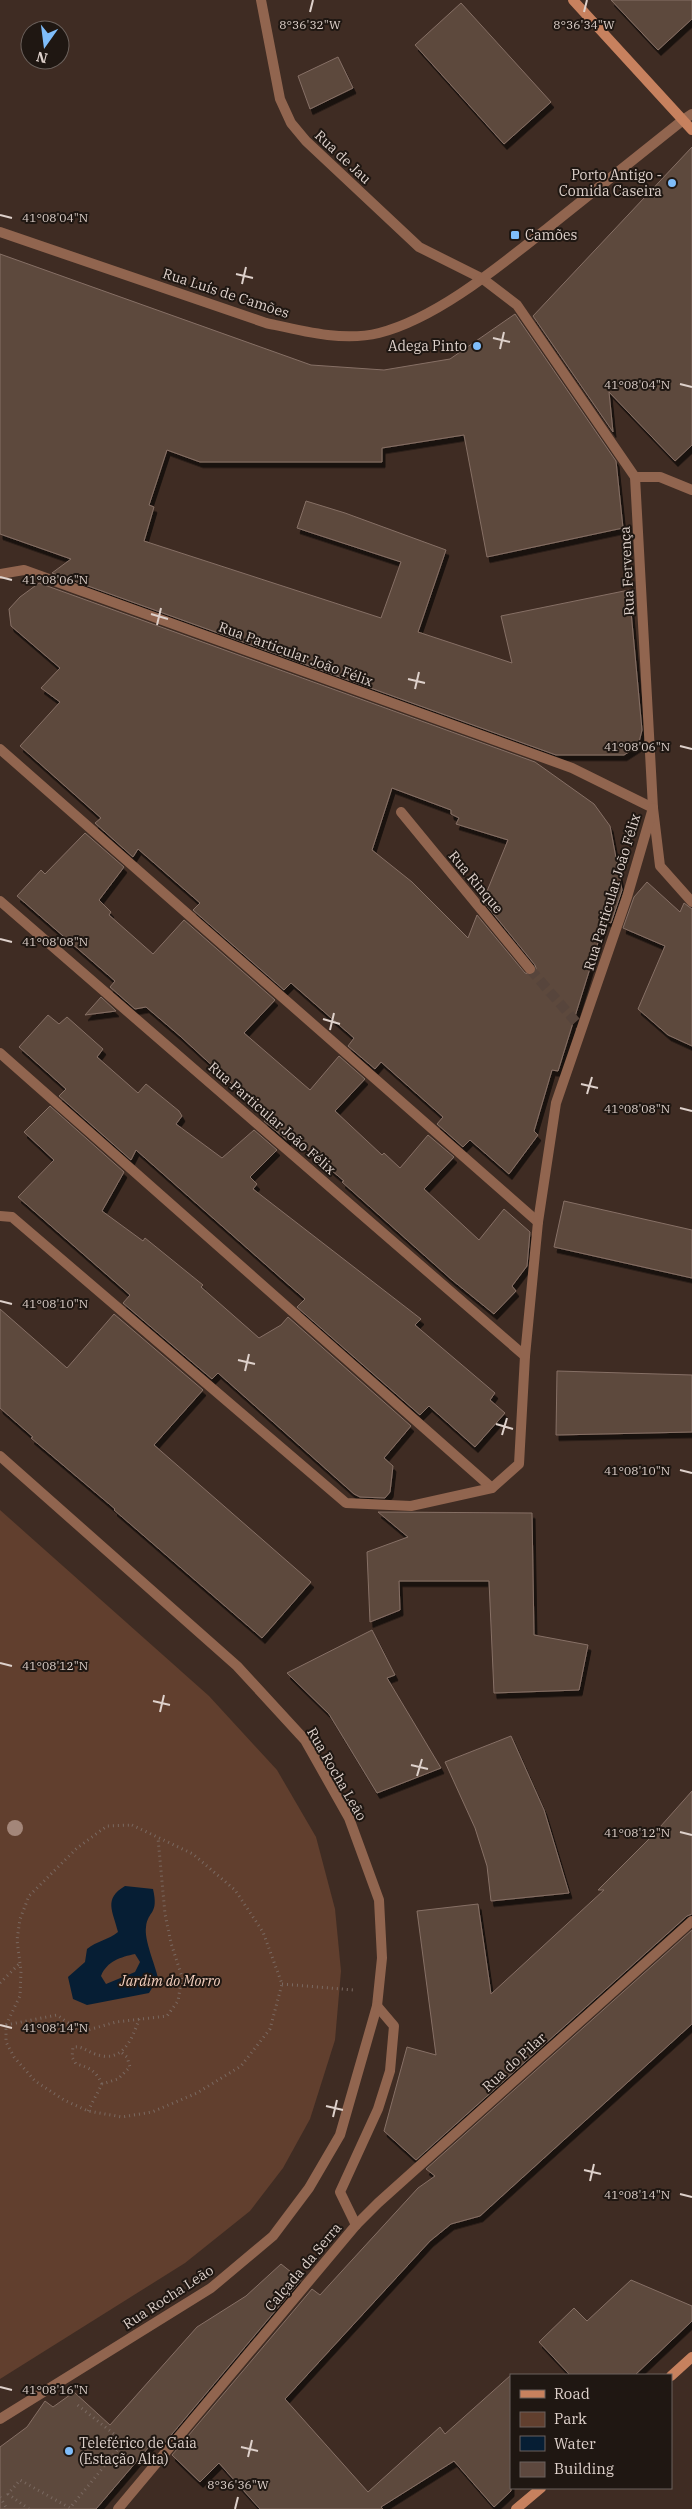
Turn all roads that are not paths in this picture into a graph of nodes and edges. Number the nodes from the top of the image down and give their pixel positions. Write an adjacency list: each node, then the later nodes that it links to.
1 (261, 0): 7 (street, Rua de Jau)
2 (573, 0): 4 (main road)
3 (692, 114): 4 (street, Rua Luís de Camões)
4 (683, 120): 5 (main road); 7 (street, Rua Luís de Camões)
5 (692, 130)
6 (0, 232): 7 (street, Rua Luís de Camões)
7 (483, 279): 8 (street)
8 (635, 477): 9 (street); 12 (street, Rua Fervença)
9 (692, 490)
10 (0, 574): 12 (street, Rua Particular João Félix)
11 (0, 749): 19 (street)
12 (653, 808): 15 (street, Rua Fervença); 19 (street, Rua Particular João Félix)
13 (401, 812): 16 (street, Rua Rinque)
14 (0, 901): 20 (street, Rua Particular João Félix)
15 (692, 902)
16 (530, 969)
17 (0, 1053): 22 (street)
18 (0, 1216): 22 (street, Rua Particular João Félix)
19 (538, 1222): 20 (street, Rua Particular João Félix)
20 (525, 1356): 22 (street, Rua Particular João Félix)
21 (0, 1456): 24 (street, Rua Rocha Leão)
22 (492, 1488)
23 (692, 1921): 25 (street, Rua do Pilar)
24 (377, 2006): 25 (street, Calçada da Serra); 28 (street, Rua Rocha Leão)
25 (356, 2225): 30 (street, Calçada da Serra)
26 (692, 2358): 27 (main road)
27 (672, 2375)
28 (0, 2419)
29 (539, 2489): 31 (main road)
30 (118, 2509)
31 (516, 2509)

